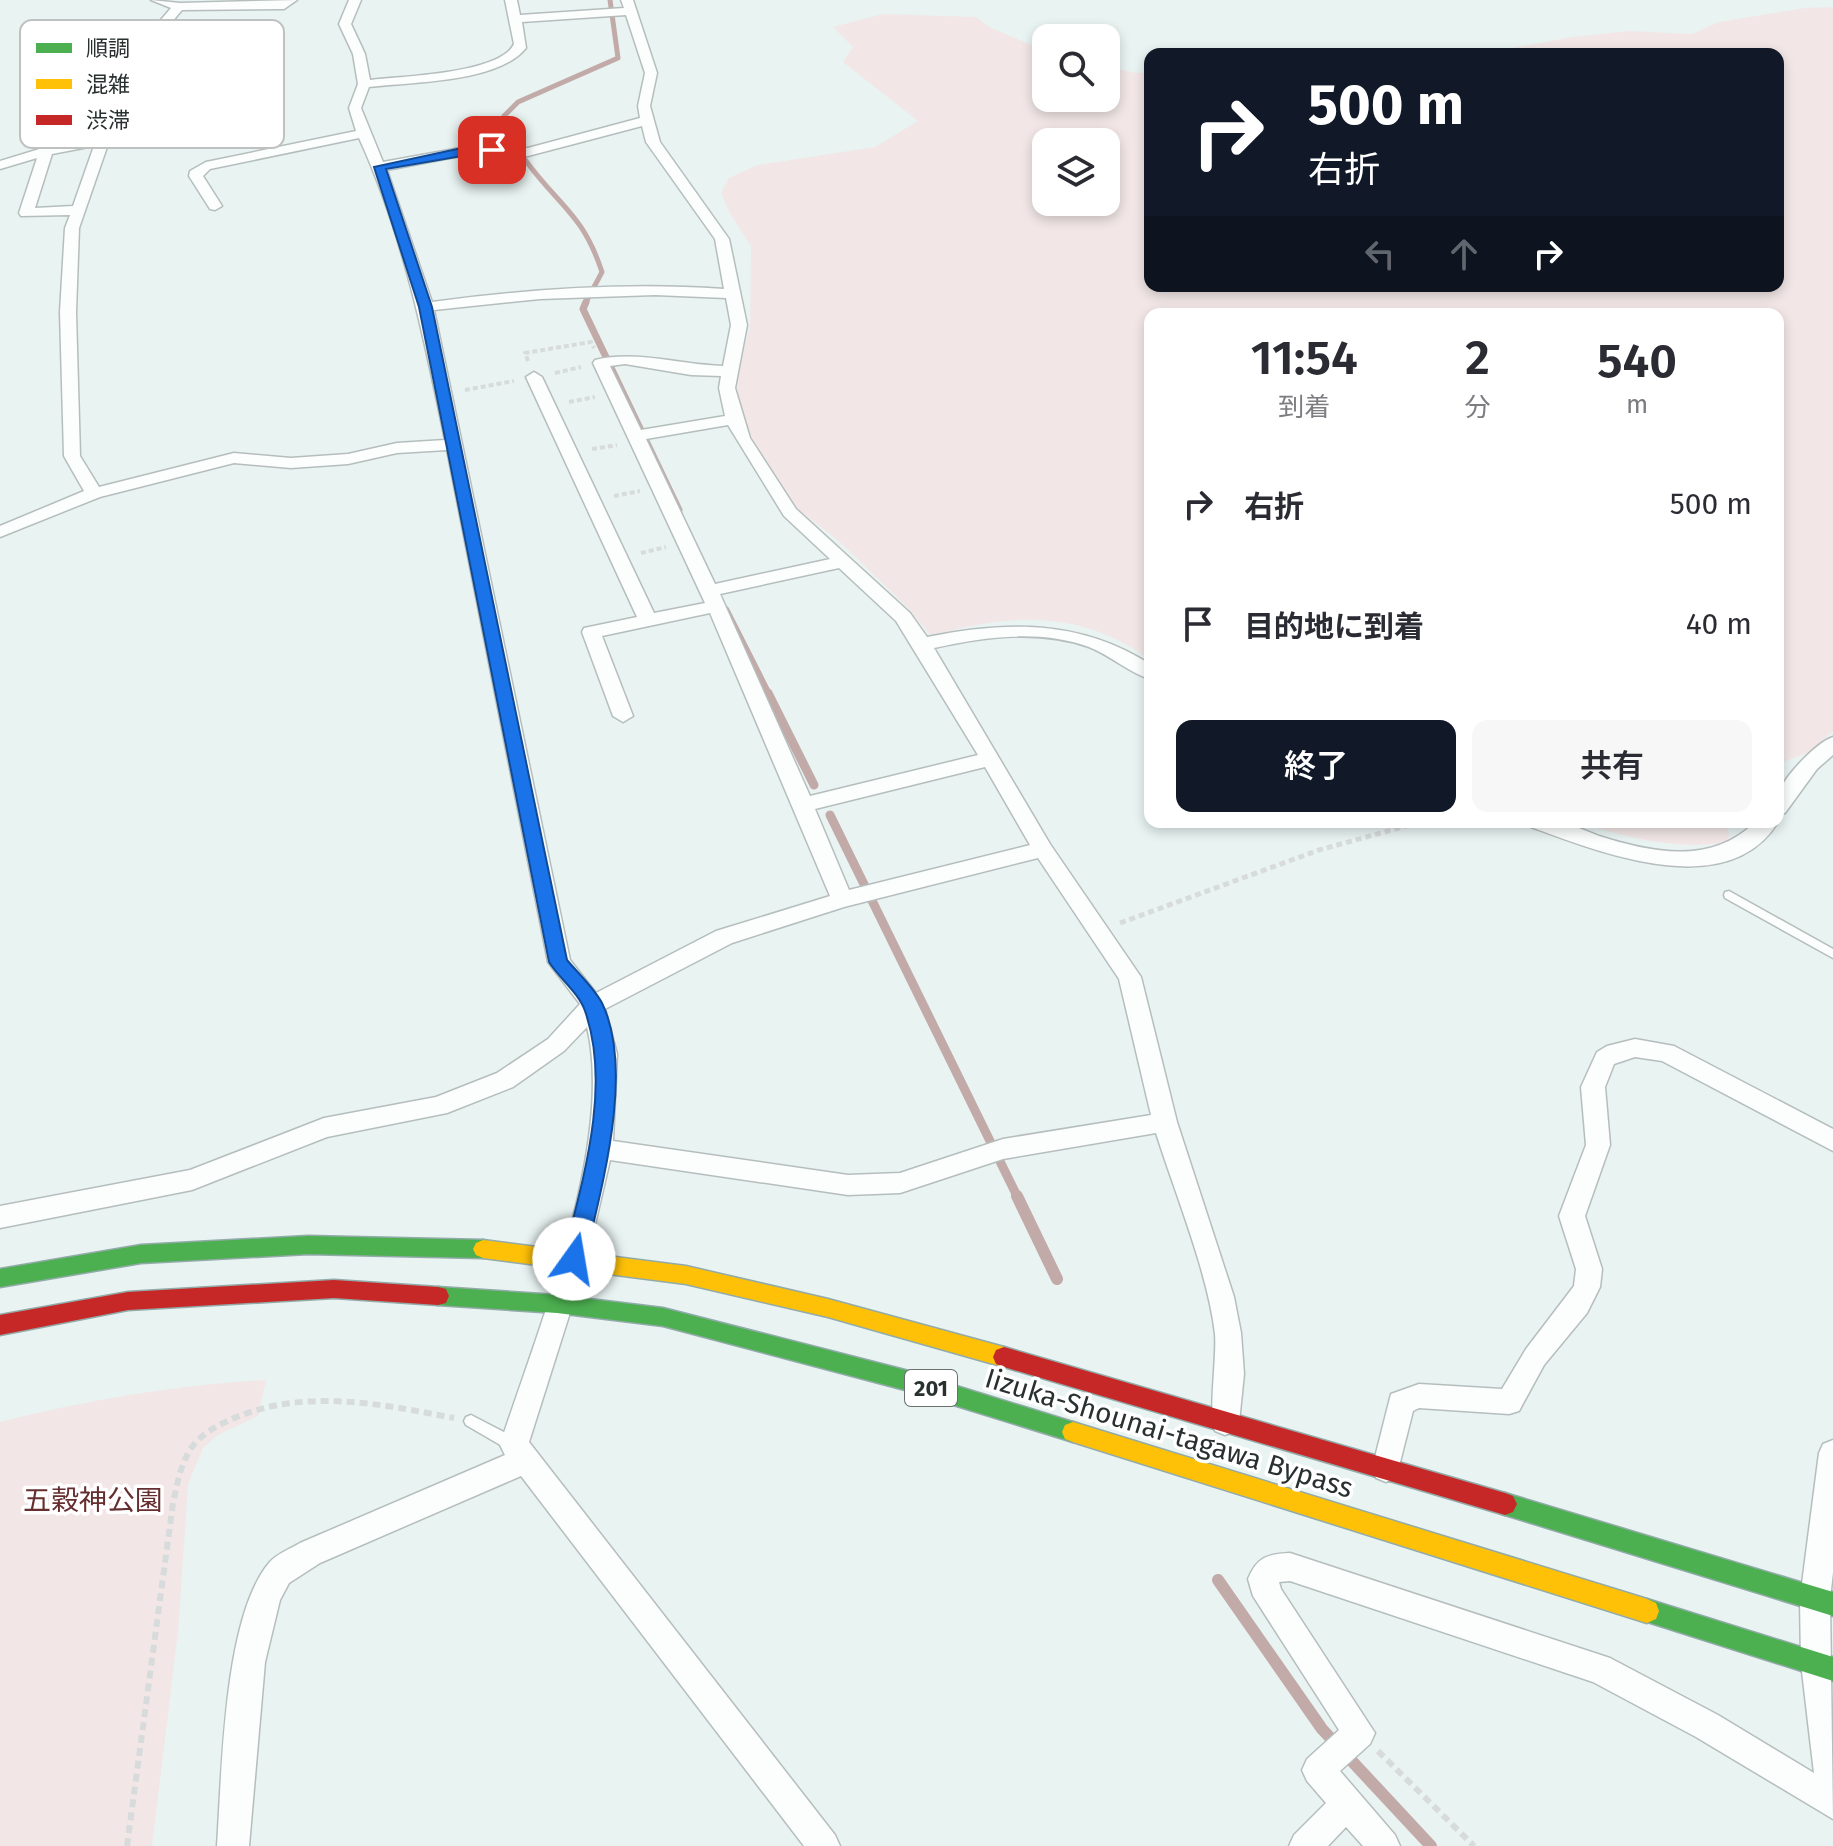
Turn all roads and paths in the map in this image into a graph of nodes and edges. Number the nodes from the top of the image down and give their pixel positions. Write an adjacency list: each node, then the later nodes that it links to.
1 (157, 0): 5 (street)
2 (291, 0): 5 (street)
3 (355, 0): 9 (street)
4 (511, 0): 7 (street)
5 (179, 7): 8 (street)
6 (626, 8): 7 (street); 10 (street)
7 (513, 19): 9 (street)
8 (168, 20)
9 (364, 84): 11 (street)
10 (648, 120): 16 (street); 19 (street)
11 (363, 133): 16 (street); 17 (street)
12 (62, 148): 14 (street)
13 (101, 148): 18 (street)
14 (46, 151): 15 (street); 18 (street)
15 (0, 165)
16 (379, 167): 20 (street)
17 (215, 206)
18 (77, 210): 32 (street)
19 (732, 294): 20 (street); 22 (street)
20 (426, 307): 25 (street)
21 (610, 362): 22 (street); 23 (path); 23 (path); 24 (street)
22 (731, 371): 27 (street)
23 (534, 377): 25 (path); 26 (street)
24 (616, 393): 26 (path); 28 (street)
25 (442, 394): 29 (street)
26 (548, 406): 30 (street)
27 (734, 419): 28 (street); 37 (street)
28 (642, 437): 30 (path); 31 (street)
29 (452, 445): 32 (street); 55 (street)
30 (569, 454): 33 (street)
31 (660, 487): 33 (path); 35 (street)
32 (94, 493): 34 (street)
33 (591, 500): 36 (street)
34 (0, 532)
35 (687, 542): 36 (path); 38 (street)
36 (617, 558): 39 (street)
37 (845, 561): 38 (street); 40 (street)
38 (716, 595): 39 (street); 46 (street)
39 (648, 620): 42 (street)
40 (922, 644): 41 (street); 44 (street)
41 (1144, 669)
42 (623, 716)
43 (1833, 744): 45 (street)
44 (991, 759): 46 (street); 50 (street)
45 (1784, 800)
46 (805, 804): 52 (street)
47 (1399, 828): 53 (path)
48 (1558, 828): 49 (street)
49 (1764, 828)
50 (1043, 849): 52 (street); 53 (street)
51 (1729, 895): 54 (lane)
52 (858, 896): 55 (street)
53 (1101, 930): 56 (street)
54 (1833, 954)
55 (593, 1005): 58 (street); 59 (street)
56 (1165, 1122): 58 (street); 65 (street)
57 (1833, 1141): 68 (street)
58 (600, 1149): 60 (street)
59 (0, 1217)
60 (574, 1259): 61 (highway, Iizuka-Shounai-tagawa Bypass / 201); 62 (street); 65 (highway, Iizuka-Shounai-tagawa Bypass / 201)
61 (0, 1278)
62 (557, 1304): 63 (highway, Iizuka-Shounai-tagawa Bypass / 201); 66 (street); 70 (highway, Iizuka-Shounai-tagawa Bypass / 201)
63 (0, 1325)
64 (471, 1421): 66 (lane); 74 (path)
65 (1225, 1422): 68 (highway, Iizuka-Shounai-tagawa Bypass / 201)
66 (520, 1453): 75 (street); 76 (street)
67 (1833, 1453): 69 (street)
68 (1386, 1469): 69 (highway, Iizuka-Shounai-tagawa Bypass / 201)
69 (1824, 1601): 70 (street)
70 (1824, 1666): 72 (street)
71 (1347, 1744): 72 (street); 73 (street); 79 (path)
72 (1833, 1801)
73 (1346, 1805): 77 (street); 78 (street)
74 (127, 1846)
75 (233, 1846)
76 (824, 1846)
77 (1305, 1846)
78 (1384, 1846)
79 (1474, 1846)

